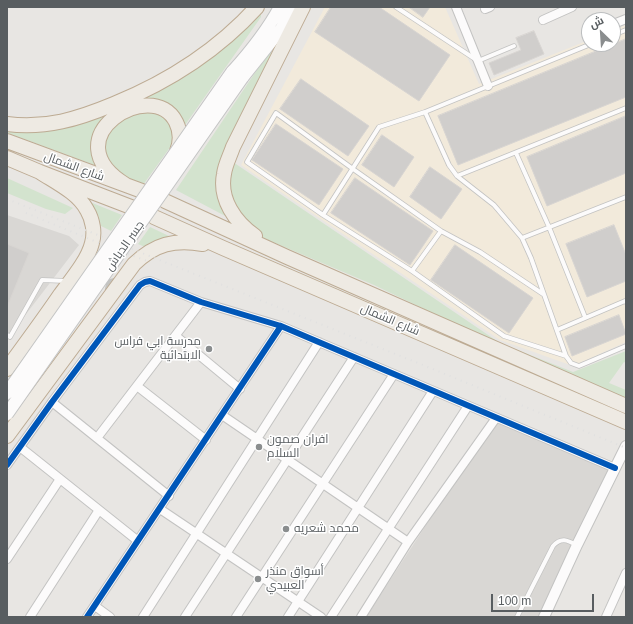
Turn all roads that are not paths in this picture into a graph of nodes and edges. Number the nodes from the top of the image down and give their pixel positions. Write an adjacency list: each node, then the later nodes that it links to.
1 (257, 7): 16 (highway)
2 (280, 7): 12 (main road)
3 (293, 7): 12 (main road)
4 (303, 7): 35 (highway)
5 (396, 7): 11 (lane)
6 (456, 7): 11 (street)
7 (569, 8): 8 (street)
8 (543, 20)
9 (514, 46): 11 (lane)
10 (581, 48): 13 (lane)
11 (478, 61): 13 (street)
12 (238, 75): 18 (main road, جسر الدباش, bridge); 59 (main road, جسر الدباش, bridge)
13 (488, 86): 15 (lane)
14 (626, 108): 19 (lane)
15 (425, 112): 21 (lane); 23 (lane)
16 (7, 124)
17 (7, 141): 24 (highway, شارع الشمال)
18 (177, 151): 24 (highway); 55 (main road, جسر الدباش, bridge)
19 (516, 152): 23 (lane); 31 (lane)
20 (7, 158): 22 (highway, شارع الشمال)
21 (353, 169): 29 (lane); 29 (lane); 32 (lane)
22 (40, 172): 28 (highway, شارع الشمال); 37 (highway)
23 (457, 176): 33 (lane)
24 (126, 186): 25 (highway, شارع الشمال)
25 (142, 191)
26 (626, 197): 31 (lane)
27 (165, 201): 35 (highway, شارع الشمال)
28 (131, 207)
29 (323, 215): 36 (lane)
30 (154, 217): 34 (highway, شارع الشمال)
31 (549, 227): 33 (lane); 41 (lane)
32 (441, 231): 36 (lane); 38 (lane)
33 (522, 238): 38 (lane)
34 (223, 248): 62 (highway, شارع الشمال); 63 (highway)
35 (287, 257): 58 (highway, شارع الشمال)
36 (412, 271): 48 (lane)
37 (71, 281): 44 (lane); 50 (highway)
38 (544, 294): 43 (lane)
39 (201, 302): 42 (street); 45 (street); 56 (street)
40 (626, 302): 41 (lane)
41 (585, 318): 43 (lane)
42 (281, 326): 46 (street); 53 (street)
43 (557, 330): 48 (lane)
44 (7, 335)
45 (176, 336): 52 (street); 53 (street)
46 (319, 342): 49 (street); 65 (street)
47 (626, 346): 48 (lane)
48 (566, 356)
49 (354, 357): 51 (street); 69 (street)
50 (7, 369)
51 (394, 374): 54 (street); 73 (street)
52 (137, 386): 64 (street); 66 (street)
53 (240, 389): 60 (street)
54 (433, 391): 57 (street); 75 (street)
55 (7, 393)
56 (52, 402): 64 (street); 68 (street)
57 (468, 406): 61 (street); 78 (street)
58 (626, 406)
59 (7, 414)
60 (222, 415): 65 (street); 66 (street)
61 (496, 418): 71 (street); 81 (street)
62 (626, 422)
63 (7, 436)
64 (97, 438): 74 (street)
65 (257, 438): 69 (street); 79 (street)
66 (206, 440): 74 (street)
67 (626, 446): 71 (street)
68 (20, 447): 70 (street); 72 (street)
69 (288, 459): 73 (street); 83 (street)
70 (7, 465)
71 (615, 468): 82 (street)
72 (60, 479): 77 (street); 84 (street)
73 (323, 484): 75 (street); 86 (street)
74 (168, 496): 76 (street)
75 (359, 508): 78 (street); 87 (street)
76 (160, 509): 79 (street); 80 (street)
77 (99, 510): 80 (street); 89 (street)
78 (389, 529): 81 (street); 97 (street)
79 (196, 534): 83 (street); 92 (street)
80 (138, 541): 88 (street)
81 (408, 542): 98 (street)
82 (577, 545): 99 (lane); 100 (street)
83 (226, 554): 86 (street); 93 (street)
84 (7, 559)
85 (626, 573): 101 (street)
86 (261, 577): 87 (street); 94 (street)
87 (298, 602): 95 (street); 96 (street)
88 (95, 606): 90 (street); 91 (street)
89 (30, 617)
90 (88, 617)
91 (110, 617)
92 (143, 617)
93 (185, 617)
94 (236, 617)
95 (288, 617)
96 (321, 617)
97 (331, 617)
98 (361, 617)
99 (517, 617)
100 (544, 617)
101 (606, 617)

